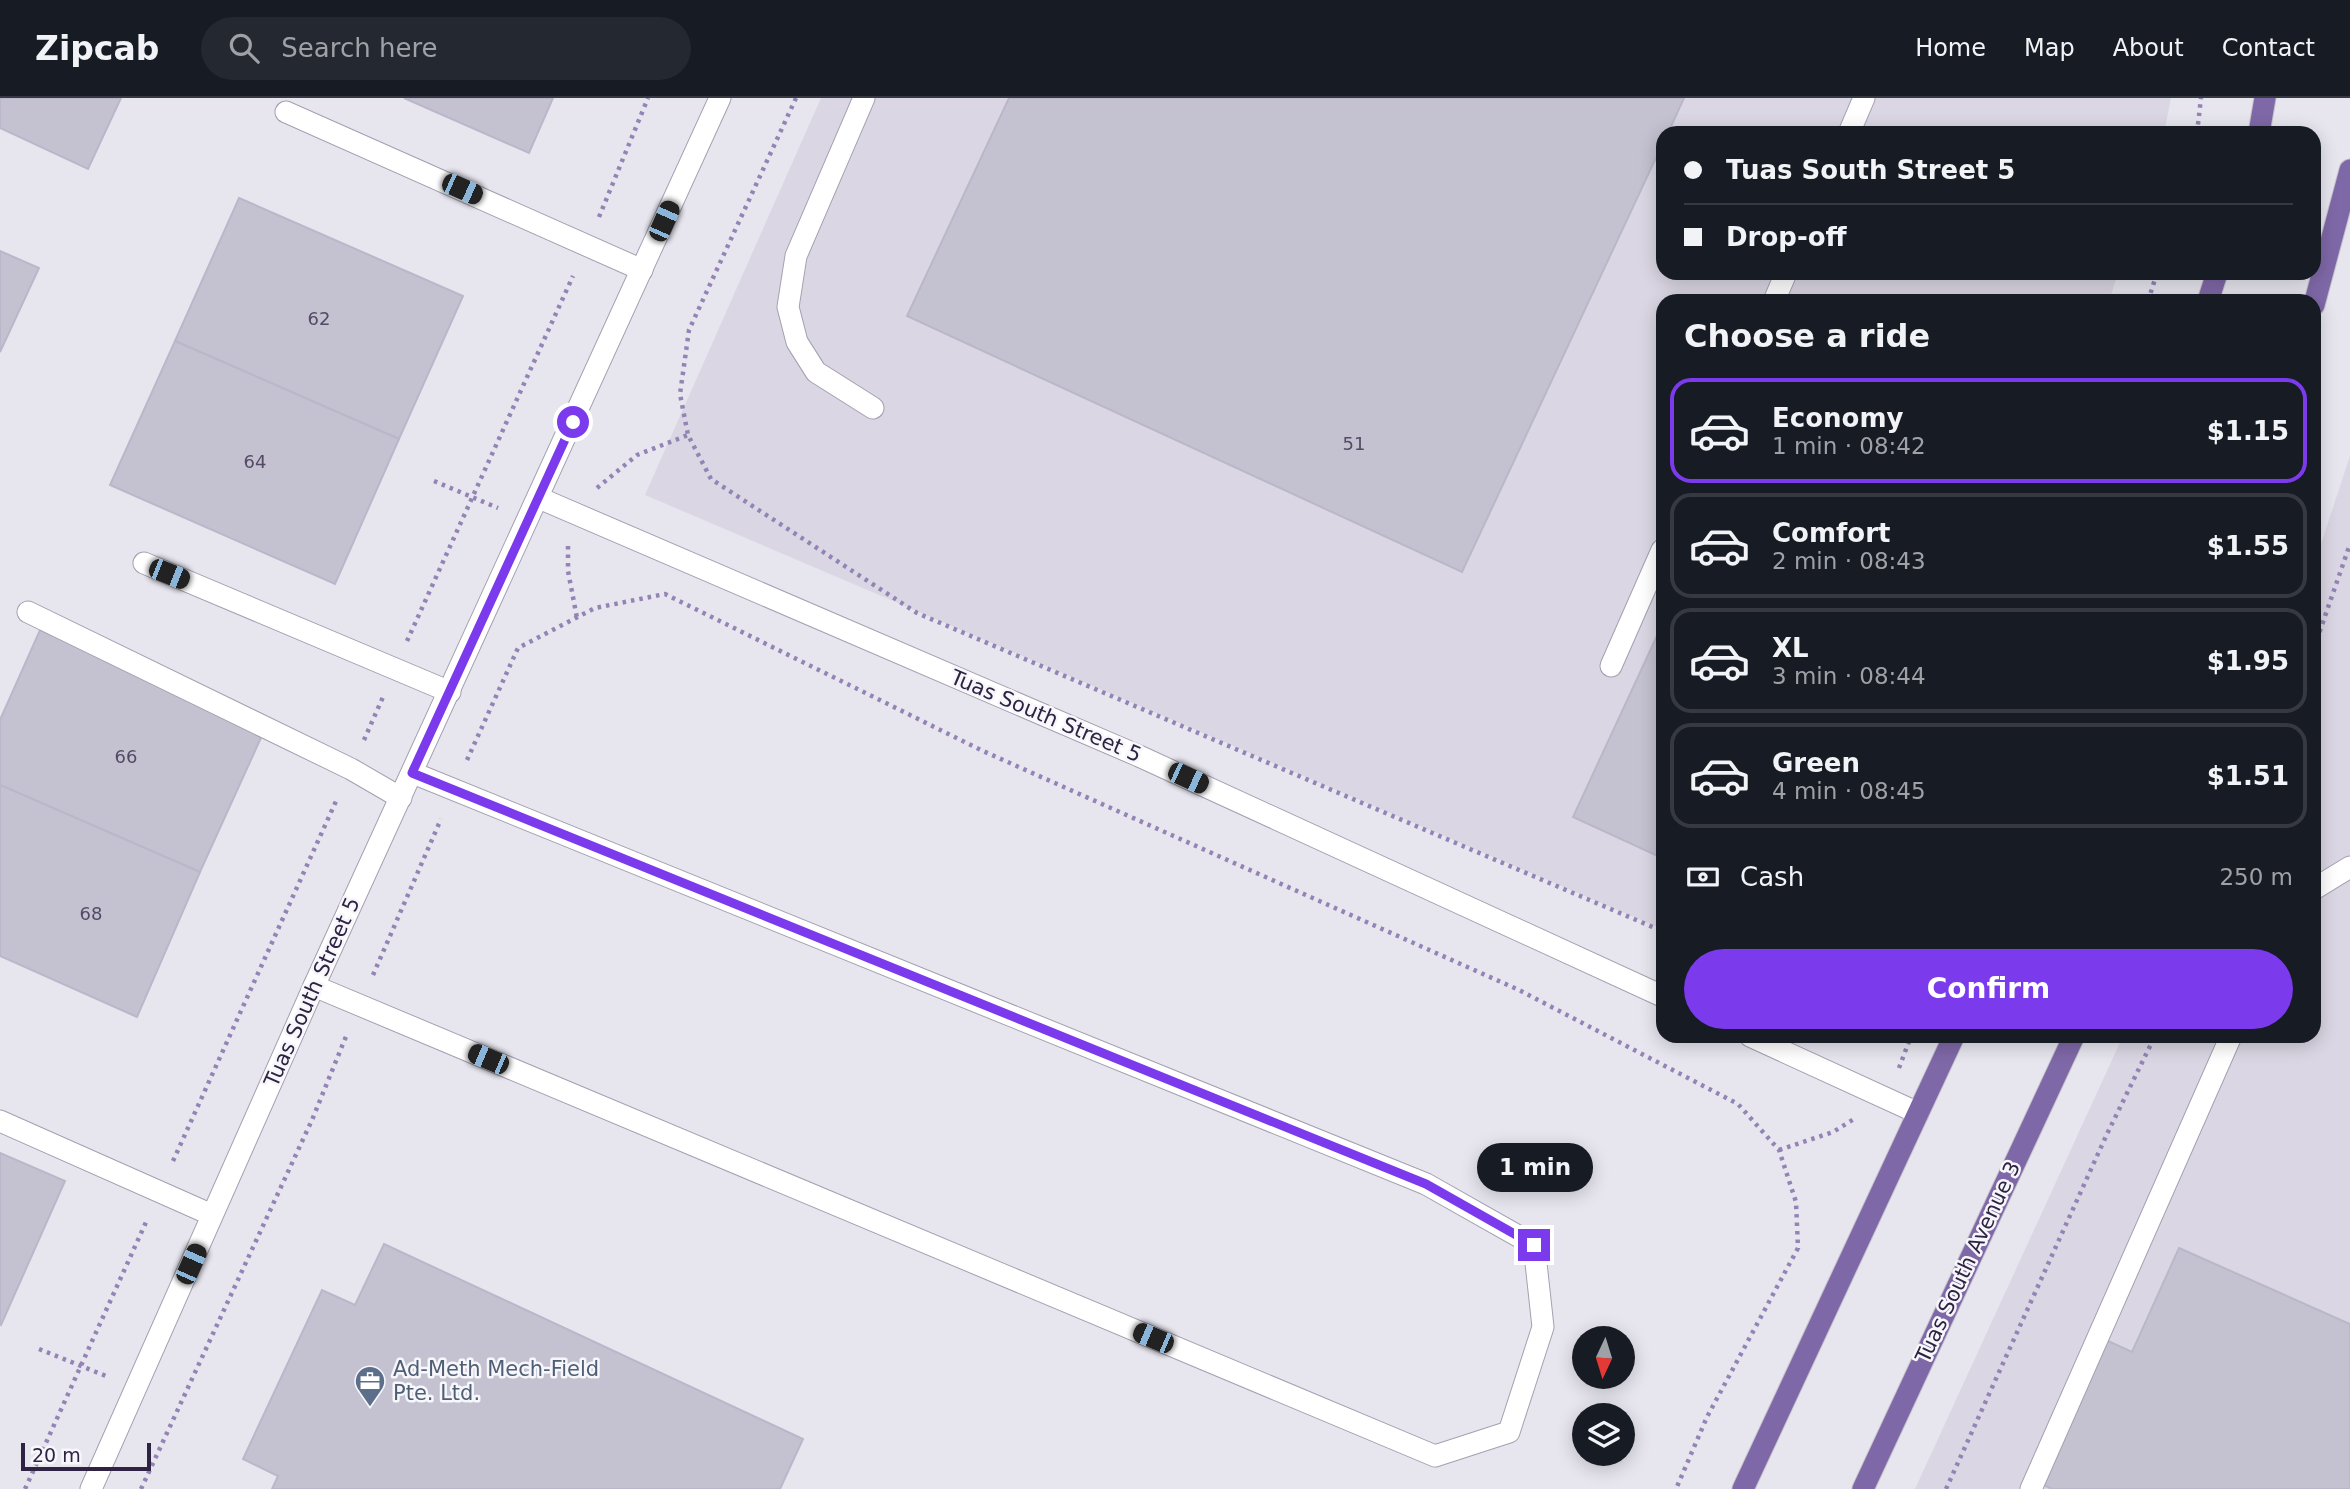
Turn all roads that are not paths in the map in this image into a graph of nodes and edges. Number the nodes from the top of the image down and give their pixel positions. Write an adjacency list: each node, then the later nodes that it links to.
1 (720, 98): 9 (street, Tuas South Street 5)
2 (864, 98): 11 (street)
3 (1864, 98): 6 (street)
4 (2265, 98): 7 (main road)
5 (286, 112): 9 (street)
6 (1852, 126)
7 (2260, 126)
8 (2350, 170): 10 (main road)
9 (642, 270): 12 (street, Tuas South Street 5)
10 (2321, 279)
11 (873, 408)
12 (539, 498): 17 (street, Tuas South Street 5); 23 (street, Tuas South Street 5)
13 (144, 563): 17 (street)
14 (1656, 564): 16 (street)
15 (28, 612): 19 (street)
16 (1611, 666)
17 (450, 692): 18 (street, Tuas South Street 5)
18 (412, 773): 19 (street, Tuas South Street 5); 22 (street)
19 (401, 798): 22 (street, Tuas South Street 5)
20 (2350, 867): 21 (street)
21 (2321, 885)
22 (314, 986): 30 (street, Tuas South Street 5)
23 (1656, 993)
24 (1765, 1043): 28 (street)
25 (1951, 1043): 28 (main road)
26 (2071, 1043): 33 (main road, Tuas South Avenue 3)
27 (2228, 1043): 34 (street)
28 (1918, 1113): 32 (main road)
29 (0, 1121): 30 (street)
30 (212, 1215): 31 (street, Tuas South Street 5)
31 (91, 1489)
32 (1743, 1489)
33 (1863, 1489)
34 (2031, 1489)

